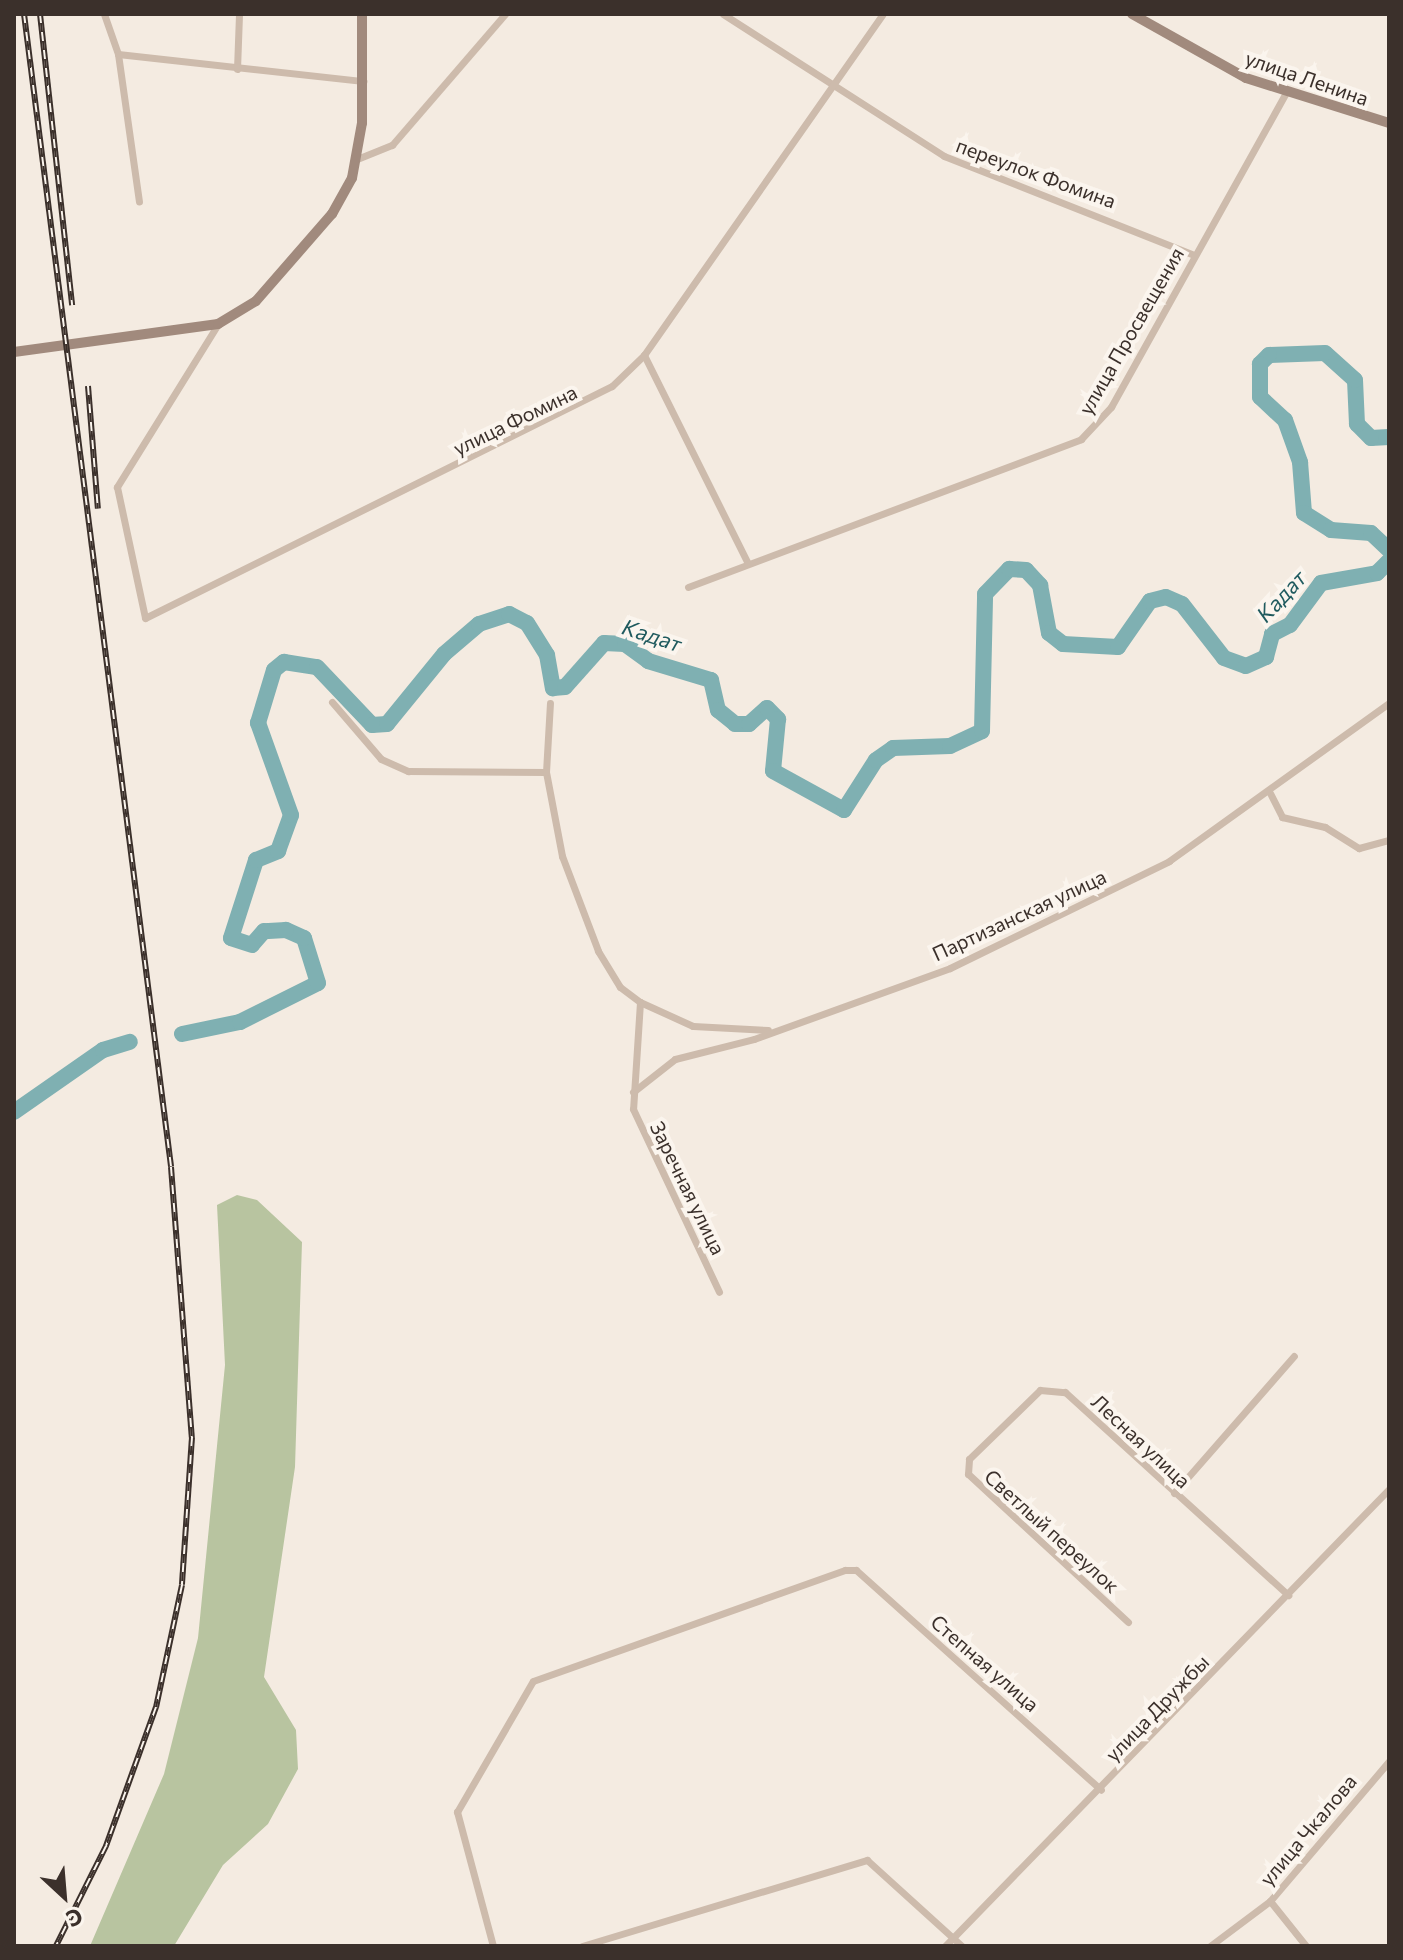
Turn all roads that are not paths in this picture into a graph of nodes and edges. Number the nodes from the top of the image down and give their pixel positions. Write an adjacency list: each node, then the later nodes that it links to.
1 (104, 14): 8 (street)
2 (239, 14): 9 (street)
3 (362, 14): 10 (street)
4 (505, 14): 14 (street)
5 (723, 14): 11 (street, переулок Фомина)
6 (883, 14): 11 (street, улица Фомина)
7 (1132, 14): 12 (street, улица Ленина)
8 (118, 54): 9 (street); 15 (street)
9 (237, 69): 10 (street)
10 (364, 81): 14 (street)
11 (830, 88): 16 (street, переулок Фомина); 19 (street, улица Фомина)
12 (1286, 93): 13 (street, улица Ленина); 16 (street, улица Просвещения)
13 (1389, 123)
14 (357, 159): 17 (street)
15 (139, 202)
16 (1194, 255): 20 (street, улица Просвещения)
17 (218, 324): 18 (street); 19 (street, улица Фомина)
18 (14, 352)
19 (644, 355): 20 (street)
20 (747, 562): 21 (street, улица Просвещения)
21 (688, 587)
22 (332, 702): 25 (street)
23 (550, 703): 25 (street)
24 (1389, 703): 26 (street, Партизанская улица)
25 (546, 772): 28 (street)
26 (1270, 793): 27 (street); 29 (street, Партизанская улица)
27 (1389, 840)
28 (640, 1002): 29 (street); 30 (street, Заречная улица)
29 (774, 1029): 30 (street, Партизанская улица)
30 (633, 1092): 31 (street, Заречная улица)
31 (719, 1292)
32 (1294, 1356): 35 (street)
33 (969, 1459): 35 (street, Лесная улица); 37 (street, Светлый переулок)
34 (1389, 1489): 36 (street, улица Дружбы)
35 (1174, 1493): 36 (street, Лесная улица)
36 (1288, 1595): 39 (street, улица Дружбы)
37 (1128, 1622)
38 (1389, 1761): 40 (street, улица Чкалова)
39 (1101, 1790): 41 (street, улица Дружбы); 42 (street, Степная улица)
40 (1270, 1901): 46 (street, улица Чкалова); 47 (street)
41 (952, 1938): 43 (street); 44 (street, улица Дружбы); 45 (street)
42 (493, 1946)
43 (582, 1946)
44 (945, 1946)
45 (962, 1946)
46 (1210, 1946)
47 (1306, 1946)

